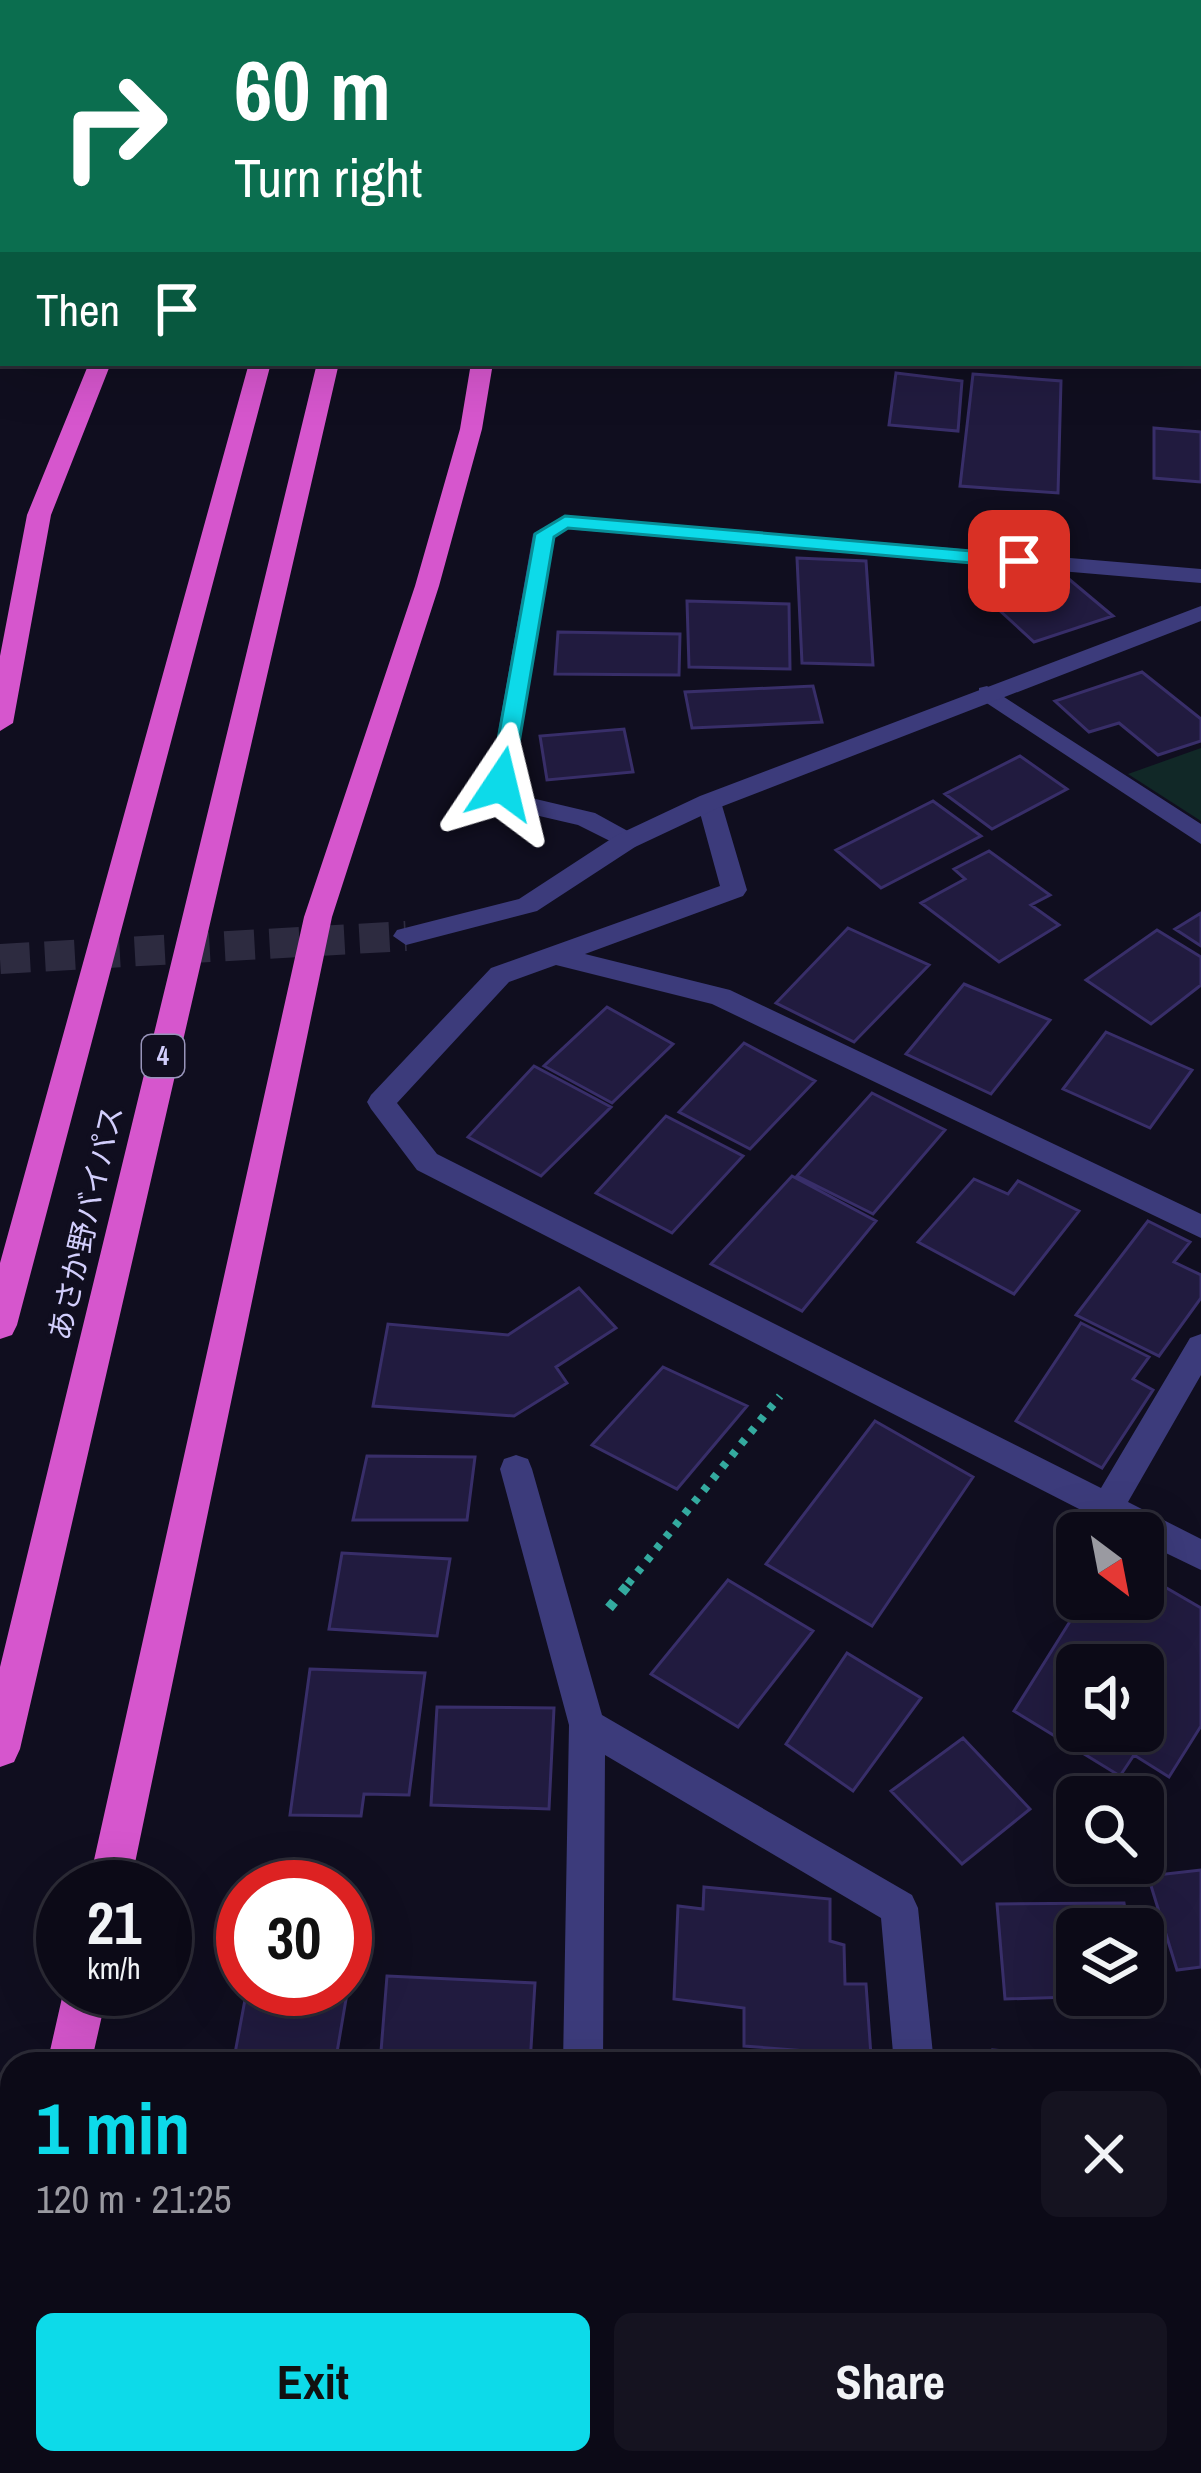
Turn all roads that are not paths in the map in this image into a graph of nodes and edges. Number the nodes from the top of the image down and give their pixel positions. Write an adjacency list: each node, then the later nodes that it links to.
1 (99, 366): 8 (highway)
2 (259, 366): 15 (highway, あさか野バイパス)
3 (327, 366): 21 (highway, あさか野バイパス / 4)
4 (482, 366): 22 (highway)
5 (1201, 576): 11 (street)
6 (1201, 613): 7 (street)
7 (986, 693): 9 (street); 10 (street)
8 (0, 723)
9 (709, 802): 11 (street); 13 (street)
10 (1201, 836)
11 (626, 841): 12 (street)
12 (406, 936)
13 (553, 955): 14 (street); 18 (street)
14 (1201, 1226)
15 (0, 1325)
16 (1201, 1347): 18 (street)
17 (516, 1468): 20 (street)
18 (1107, 1507): 19 (street)
19 (1201, 1555)
20 (587, 1725): 25 (street); 26 (street)
21 (0, 1749)
22 (115, 1860)
23 (80, 2016): 24 (highway)
24 (72, 2052)
25 (583, 2052)
26 (913, 2052)

